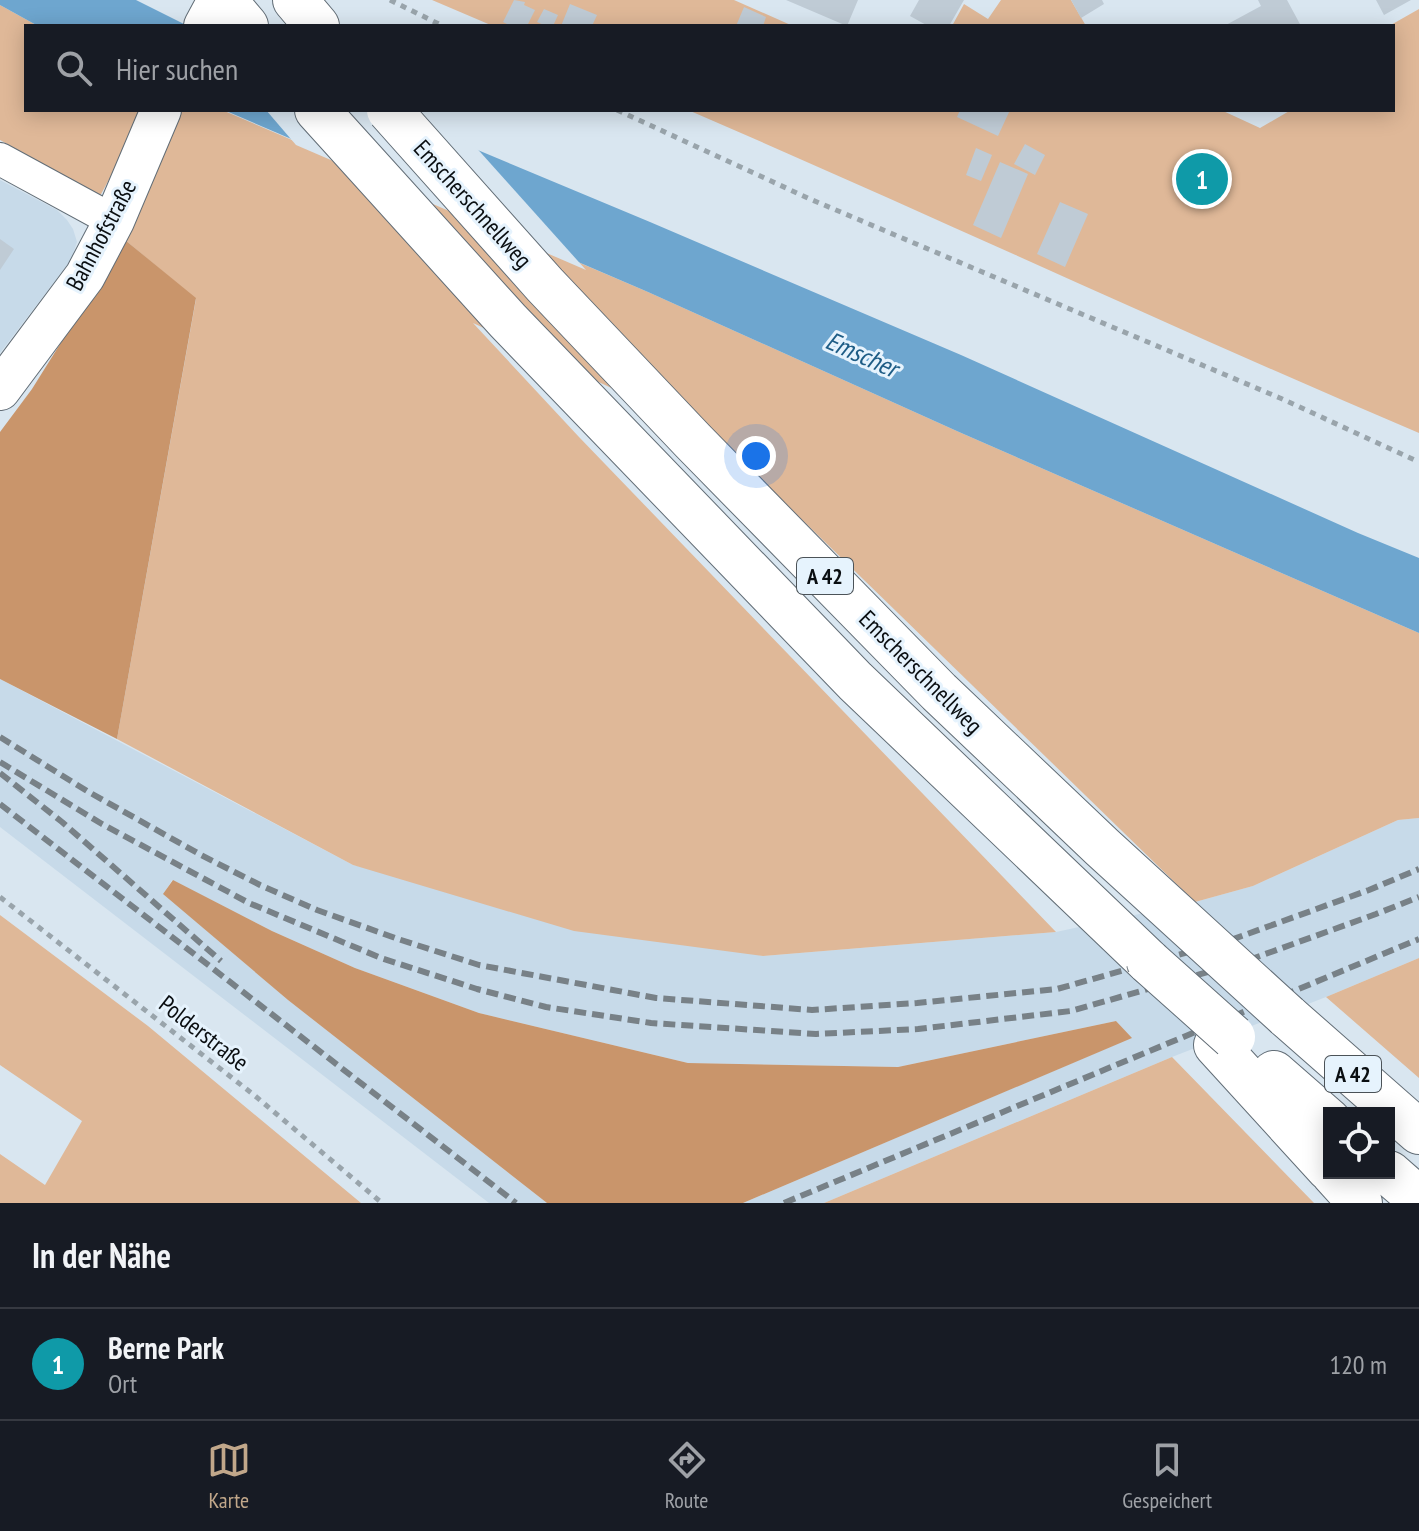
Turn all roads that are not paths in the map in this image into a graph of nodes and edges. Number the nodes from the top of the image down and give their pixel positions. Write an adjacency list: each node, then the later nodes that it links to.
1 (221, 0): 3 (street); 4 (highway)
2 (295, 0): 5 (highway)
3 (205, 24)
4 (244, 24)
5 (315, 24)
6 (319, 112): 12 (highway, A 42, bridge)
7 (391, 112): 14 (highway, Emscherschnellweg / A 42, bridge)
8 (158, 116): 10 (street, Bahnhofstraße)
9 (0, 159): 10 (street)
10 (114, 221): 11 (street, Bahnhofstraße)
11 (0, 390)
12 (1224, 1041): 13 (highway, A 42); 15 (highway)
13 (1323, 1116)
14 (1419, 1132)
15 (1323, 1161)
16 (1395, 1178): 18 (highway)
17 (1338, 1179): 19 (highway)
18 (1419, 1199)
19 (1360, 1203)

